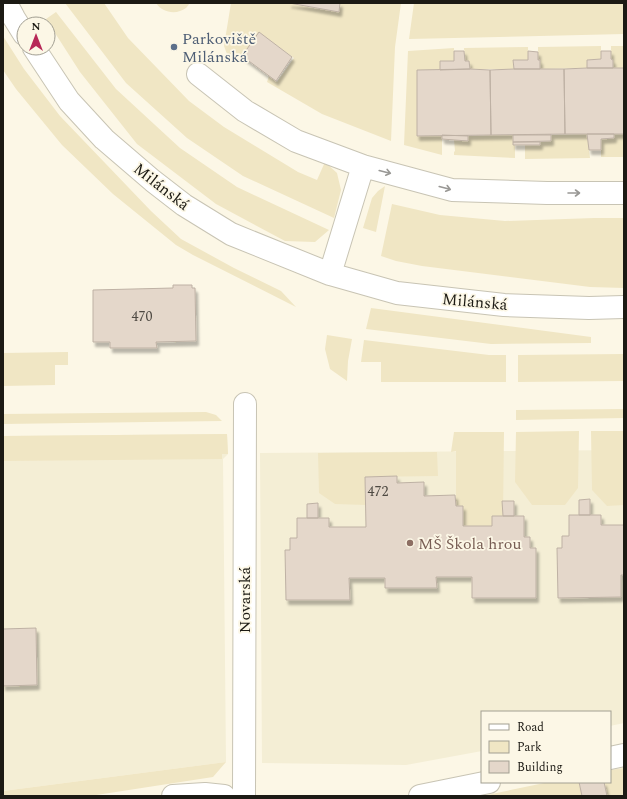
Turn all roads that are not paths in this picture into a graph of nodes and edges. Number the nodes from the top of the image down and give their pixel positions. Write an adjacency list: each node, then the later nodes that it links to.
1 (6, 3): 2 (street)
2 (16, 21)
3 (39, 56): 7 (street, Milánská)
4 (198, 74): 5 (street)
5 (363, 166): 6 (street, one-way to 6); 7 (street)
6 (624, 193)
7 (330, 274): 8 (street, Milánská)
8 (624, 307)
9 (245, 404): 15 (street, Novarská)
10 (624, 755): 11 (street)
11 (611, 758)
12 (484, 783): 16 (street)
13 (173, 796): 14 (street)
14 (224, 796)
15 (244, 796)
16 (420, 796)

